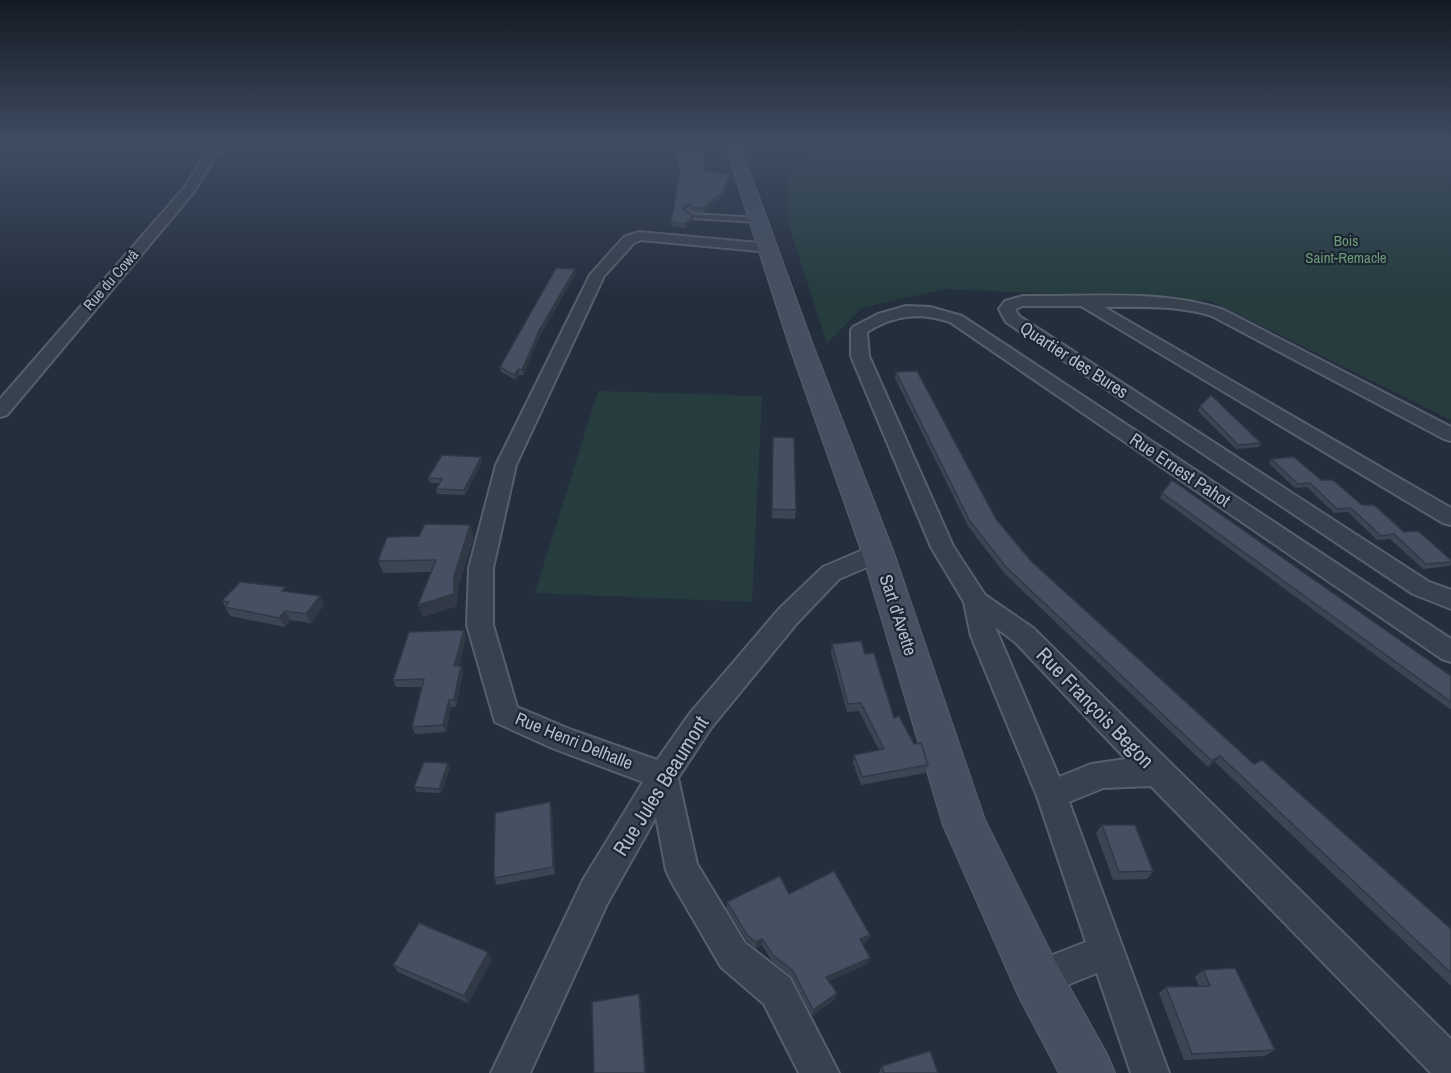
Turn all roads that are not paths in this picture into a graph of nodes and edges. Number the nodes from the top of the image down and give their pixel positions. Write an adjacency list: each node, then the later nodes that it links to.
1 (185, 195): 8 (street, Rue du Cowâ)
2 (749, 195): 4 (street, Sart d'Avette)
3 (688, 212): 4 (lane)
4 (758, 220): 5 (street, Sart d'Avette)
5 (769, 248): 11 (street, Sart d'Avette); 16 (street, Rue Henri Delhalle)
6 (1083, 302): 9 (street); 10 (street, Quartier des Bures); 12 (street, Quartier des Bures)
7 (901, 311): 13 (street, Rue François Begon); 14 (street, Rue Ernest Pahot)
8 (0, 411)
9 (1451, 435)
10 (1451, 519)
11 (878, 553): 16 (street, Rue Jules Beaumont); 19 (street, Sart d'Avette)
12 (1451, 600)
13 (976, 601): 15 (street, Rue François Begon); 17 (street)
14 (1451, 652)
15 (1158, 773): 17 (street); 20 (street, Rue François Begon)
16 (663, 776): 21 (street, Rue Jules Beaumont); 22 (street)
17 (1052, 796): 18 (street)
18 (1109, 951): 19 (street); 24 (street)
19 (1037, 979): 23 (street, Sart d'Avette)
20 (1451, 1066)
21 (510, 1073)
22 (820, 1073)
23 (1088, 1073)
24 (1150, 1073)

